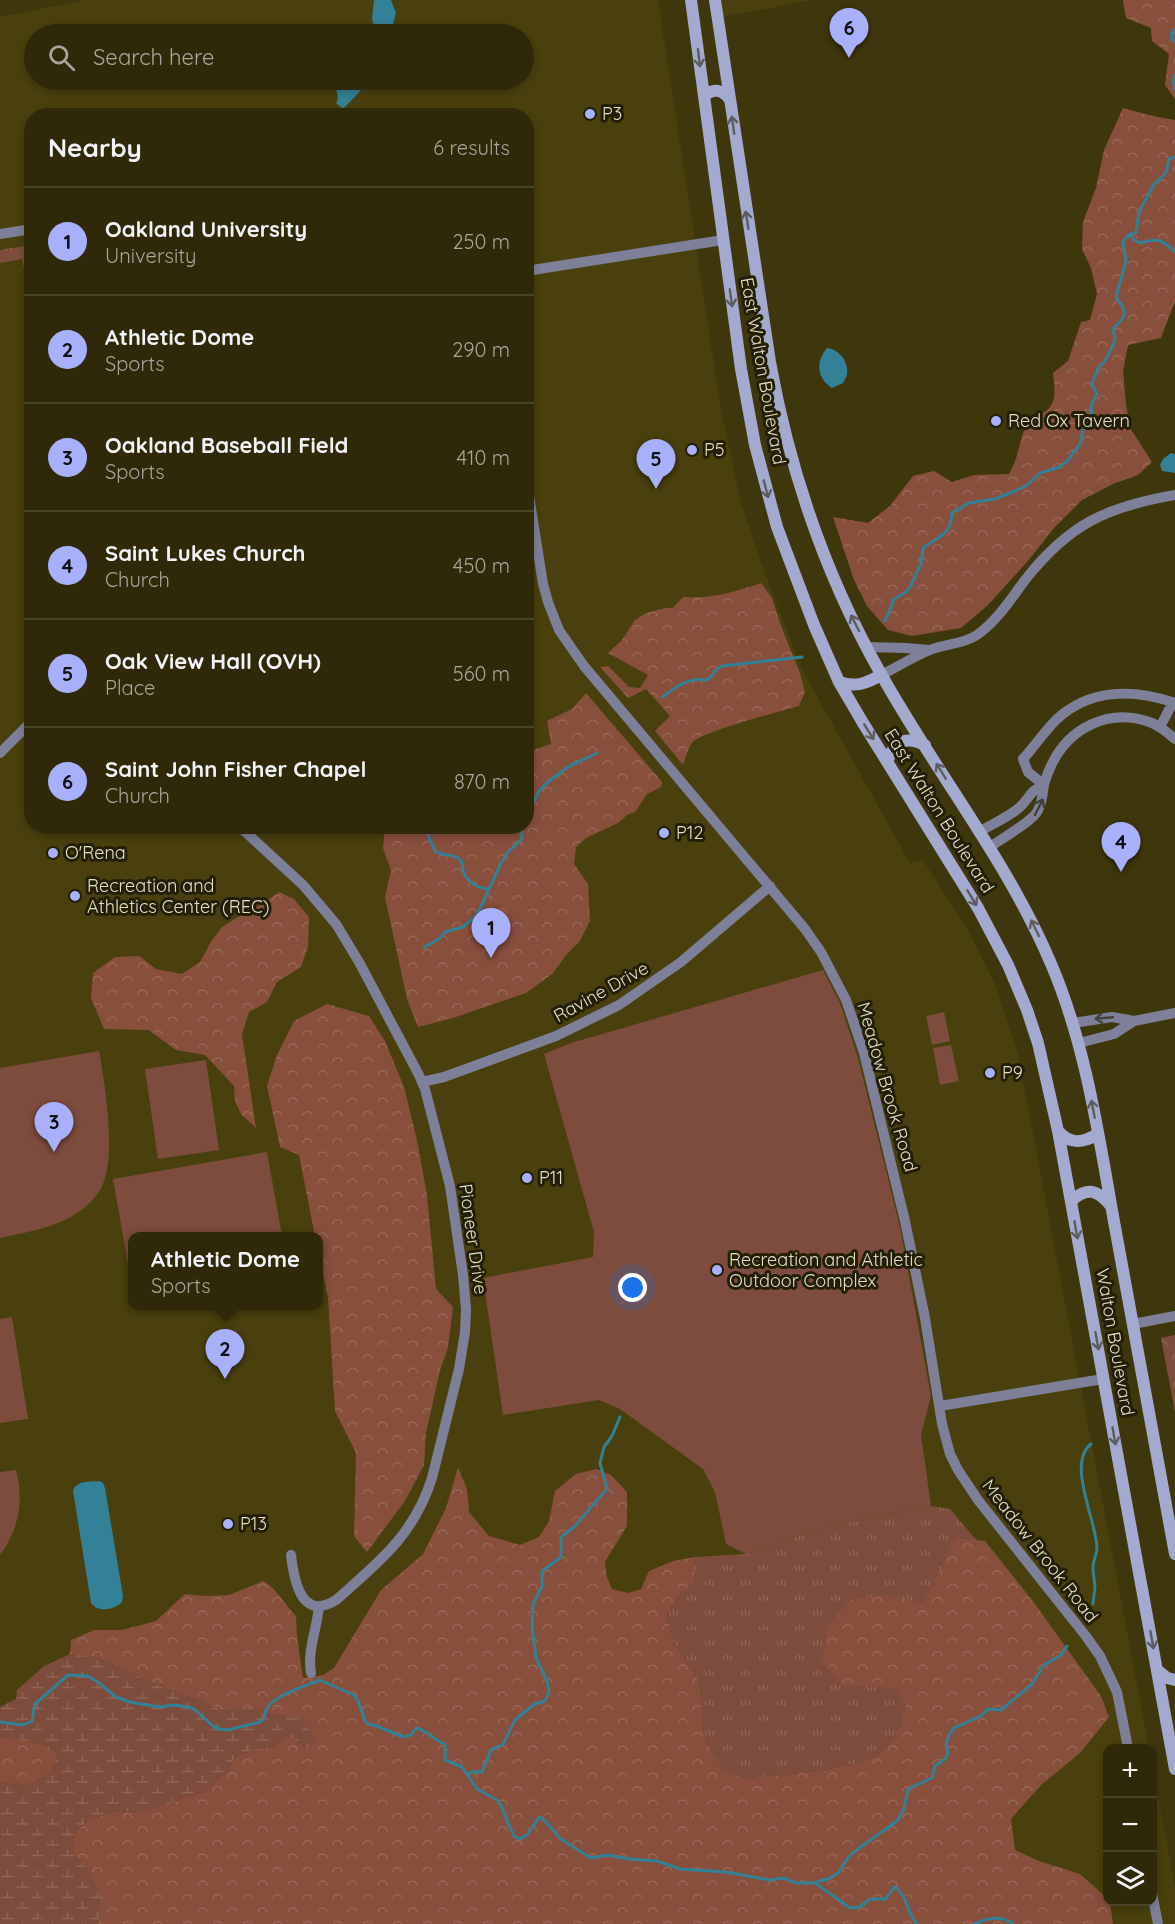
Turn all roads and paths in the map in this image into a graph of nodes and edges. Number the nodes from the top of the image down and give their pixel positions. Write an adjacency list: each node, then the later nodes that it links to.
1 (691, 0): 3 (main road, East Walton Boulevard, one-way to 3)
2 (715, 0): 4 (main road, East Walton Boulevard)
3 (704, 96): 4 (main road); 7 (main road, East Walton Boulevard)
4 (730, 100): 11 (main road, East Walton Boulevard, one-way to 4)
5 (24, 230): 6 (street)
6 (0, 234)
7 (723, 240): 8 (street); 14 (main road, East Walton Boulevard, one-way to 14)
8 (534, 271)
9 (1175, 495): 12 (street)
10 (534, 527): 28 (street, Meadow Brook Road)
11 (867, 647): 12 (street); 13 (main road, East Walton Boulevard)
12 (930, 650): 13 (street)
13 (881, 675): 14 (main road); 19 (main road, East Walton Boulevard)
14 (839, 682): 21 (main road, East Walton Boulevard, one-way to 21)
15 (1174, 703): 16 (street); 22 (street)
16 (1160, 727): 18 (street); 22 (street)
17 (24, 729): 20 (street)
18 (1175, 739)
19 (925, 745): 21 (main road); 25 (main road, East Walton Boulevard, one-way to 19)
20 (0, 753)
21 (887, 762): 33 (main road, East Walton Boulevard, one-way to 33)
22 (1044, 785): 23 (street); 24 (street, one-way to 22)
23 (1015, 812): 24 (street); 25 (street)
24 (1023, 823): 27 (street)
25 (980, 832): 27 (main road, East Walton Boulevard)
26 (248, 834): 34 (street, Pioneer Drive)
27 (990, 847): 31 (main road, East Walton Boulevard, one-way to 27)
28 (770, 886): 34 (street, Ravine Drive); 42 (street, Meadow Brook Road)
29 (1175, 1013): 30 (street)
30 (1134, 1021): 31 (street, one-way to 31); 32 (street)
31 (1073, 1023): 32 (main road, East Walton Boulevard)
32 (1079, 1043): 36 (main road, Walton Boulevard, one-way to 32)
33 (1048, 1079): 35 (main road, Walton Boulevard)
34 (422, 1082): 45 (street, Pioneer Drive)
35 (1058, 1131): 36 (main road); 37 (main road, Walton Boulevard)
36 (1098, 1134): 38 (main road, Walton Boulevard)
37 (1071, 1201): 38 (main road); 41 (main road, Walton Boulevard, one-way to 41)
38 (1111, 1207): 40 (main road, Walton Boulevard)
39 (1175, 1316): 40 (street)
40 (1133, 1324): 43 (main road, Walton Boulevard)
41 (1103, 1379): 42 (street); 46 (main road, Walton Boulevard, one-way to 46)
42 (940, 1406): 50 (street, Meadow Brook Road)
43 (1175, 1554)
44 (291, 1555): 45 (street)
45 (319, 1606): 47 (street)
46 (1157, 1670): 48 (main road); 49 (main road)
47 (311, 1673)
48 (1175, 1680)
49 (1172, 1738): 51 (main road)
50 (1127, 1744)
51 (1175, 1769)
52 (1155, 1906): 53 (street)
53 (1158, 1924)

